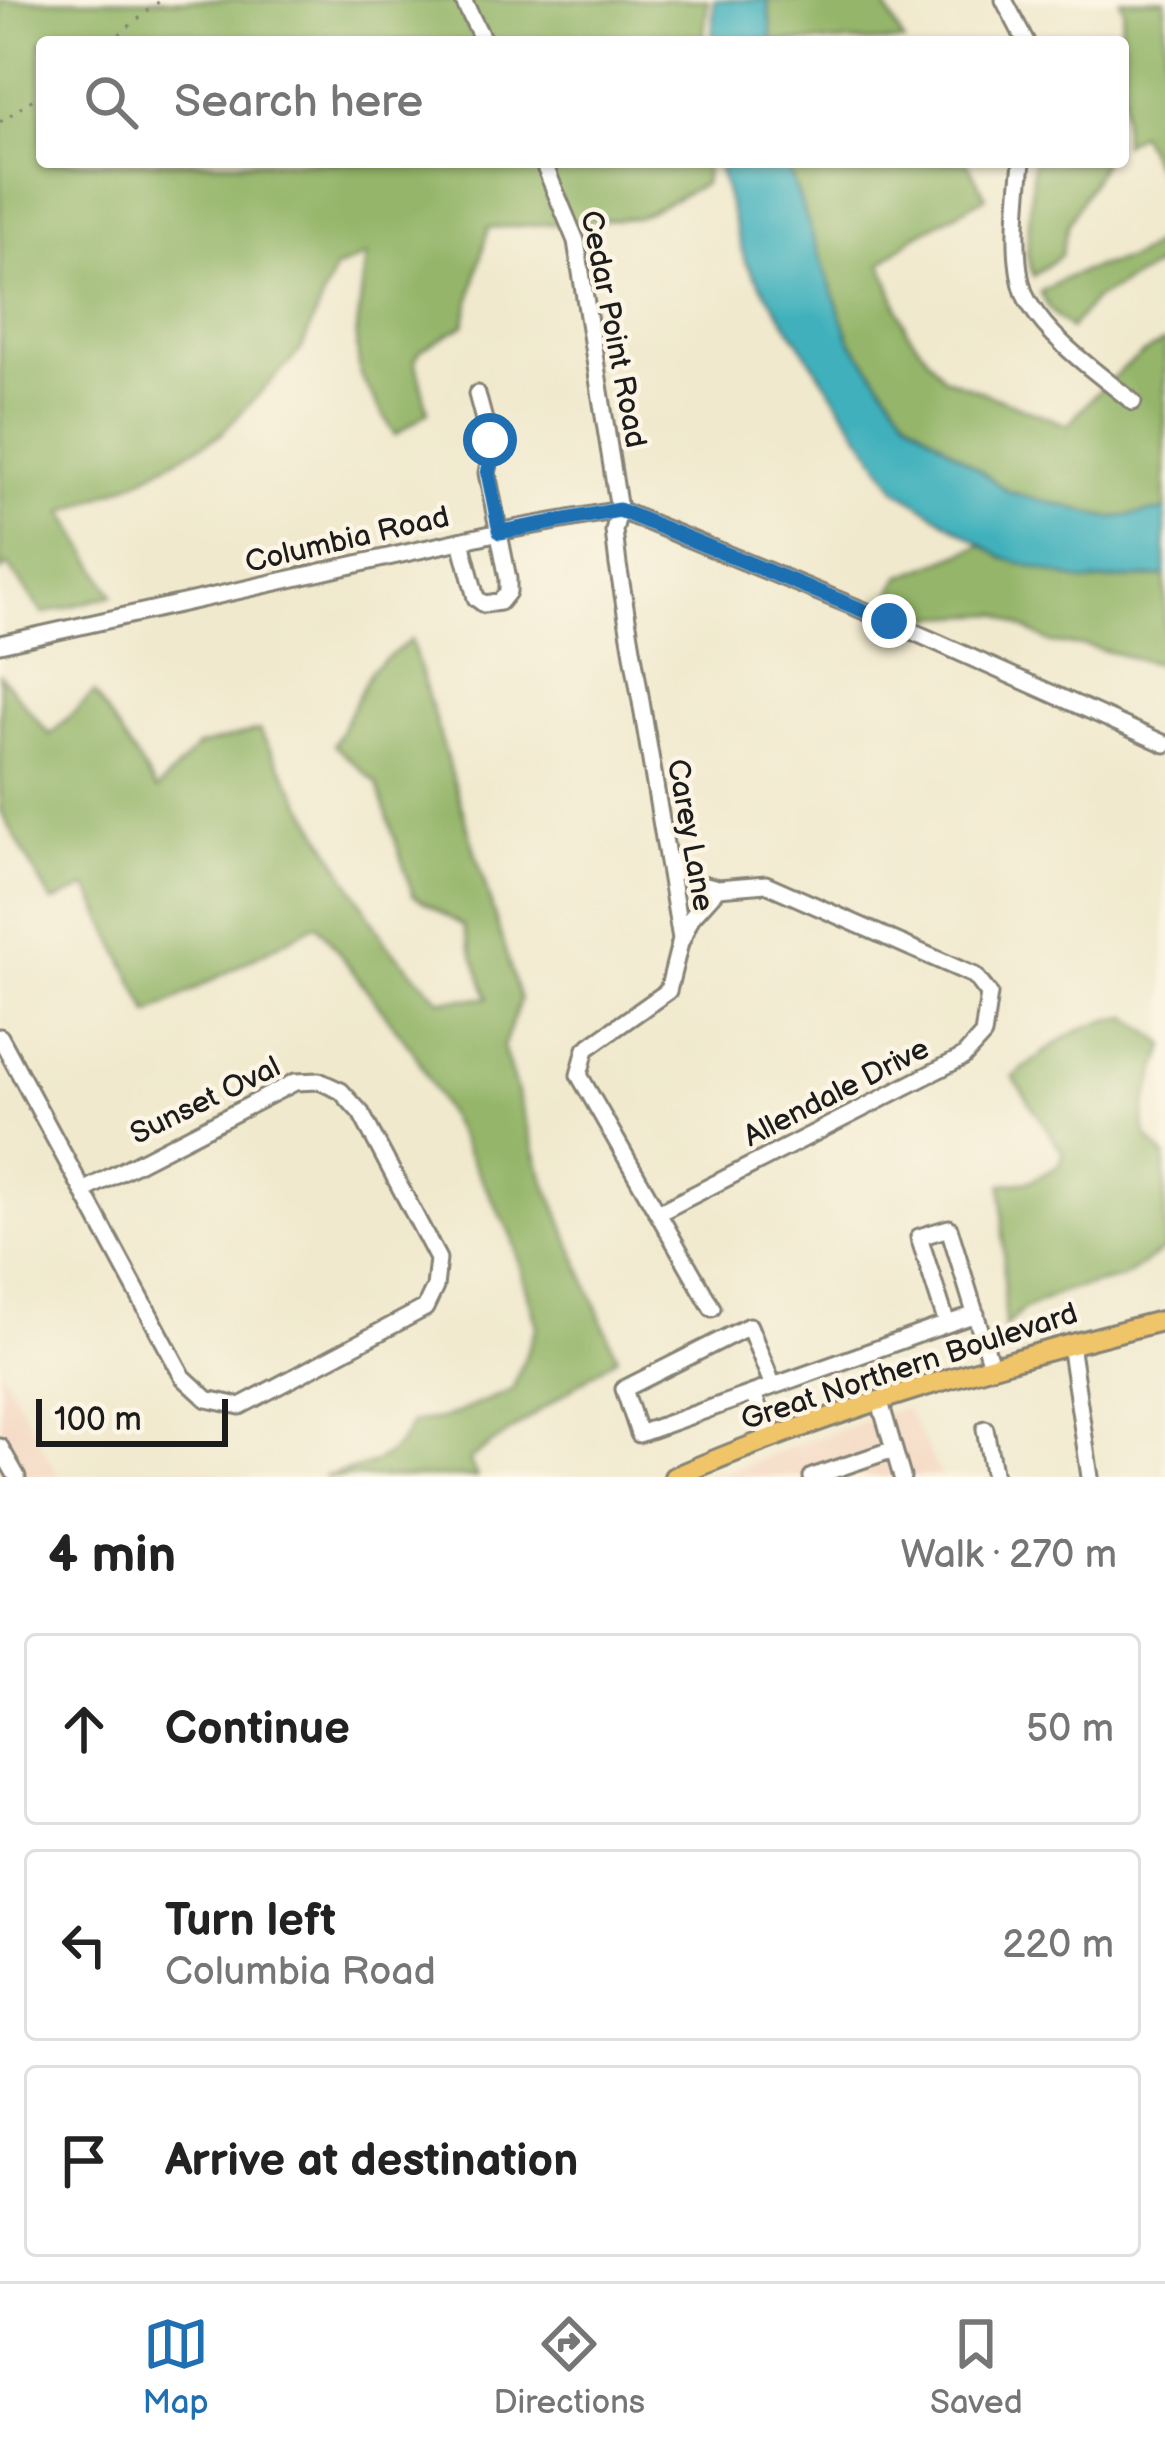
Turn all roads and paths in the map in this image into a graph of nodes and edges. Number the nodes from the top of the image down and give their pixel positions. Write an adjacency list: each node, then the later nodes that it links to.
1 (161, 0): 4 (path)
2 (463, 0): 5 (street)
3 (1004, 0): 6 (street)
4 (117, 36)
5 (481, 36)
6 (1023, 36)
7 (36, 97): 8 (path)
8 (0, 122)
9 (546, 168): 13 (street, Cedar Point Road)
10 (1022, 168): 12 (street)
11 (477, 394): 14 (street)
12 (1132, 402)
13 (619, 510): 14 (street, Columbia Road); 17 (street); 18 (street, Carey Lane)
14 (500, 532): 15 (street, Columbia Road); 15 (street)
15 (461, 541): 16 (street, Columbia Road)
16 (0, 644)
17 (1165, 744)
18 (668, 857): 19 (street); 20 (street, Carey Lane)
19 (718, 888): 20 (street); 23 (street, Allendale Drive)
20 (681, 939): 23 (street, Carey Lane)
21 (0, 1037): 22 (street, Sunset Oval)
22 (83, 1192): 22 (street, Sunset Oval)
23 (660, 1212): 24 (street, Carey Lane)
24 (712, 1308)
25 (976, 1314): 27 (street); 27 (street); 29 (street)
26 (1165, 1320): 28 (main road, Great Northern Boulevard)
27 (947, 1324): 30 (street)
28 (1070, 1344): 29 (main road, Great Northern Boulevard); 42 (street)
29 (991, 1364): 32 (main road, Great Northern Boulevard)
30 (773, 1385): 31 (street); 31 (street)
31 (753, 1393): 34 (street)
32 (880, 1402): 34 (main road, Great Northern Boulevard); 36 (street)
33 (985, 1430): 41 (street)
34 (769, 1440): 38 (main road, Great Northern Boulevard)
35 (0, 1447): 37 (street)
36 (891, 1450): 39 (street); 40 (street)
37 (17, 1477)
38 (674, 1477)
39 (812, 1477)
40 (902, 1477)
41 (994, 1477)
42 (1090, 1477)

